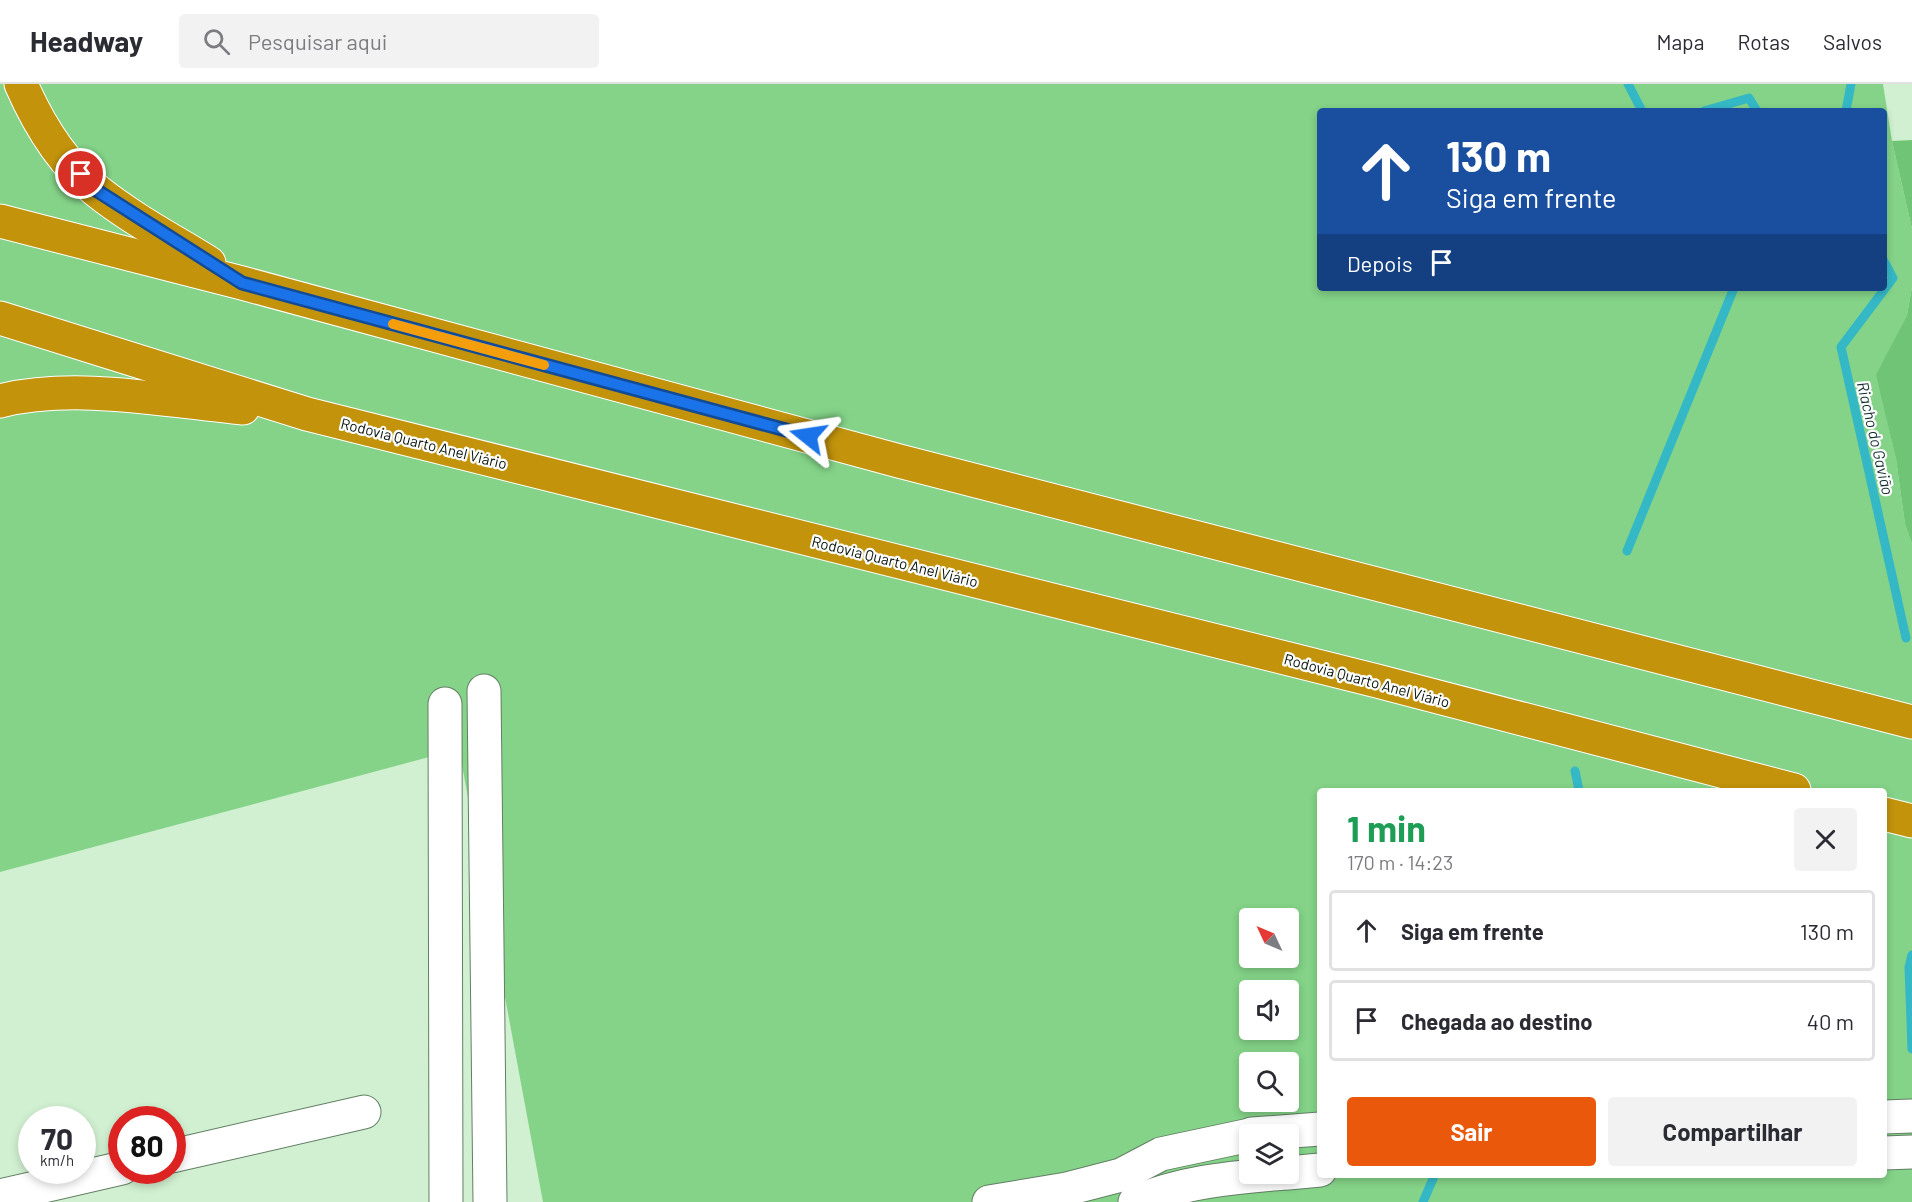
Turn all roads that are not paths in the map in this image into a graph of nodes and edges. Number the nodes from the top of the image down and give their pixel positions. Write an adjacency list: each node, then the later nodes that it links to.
1 (21, 84): 3 (highway)
2 (0, 221): 3 (highway)
3 (242, 283): 9 (highway)
4 (0, 318): 6 (highway, Rodovia Quarto Anel Viário)
5 (0, 401): 6 (highway)
6 (307, 414): 10 (highway, Rodovia Quarto Anel Viário)
7 (484, 691): 28 (street)
8 (445, 704): 27 (street)
9 (1912, 722)
10 (1786, 788)
11 (1887, 815): 12 (highway)
12 (1912, 821)
13 (364, 1112): 20 (street)
14 (1912, 1116): 15 (street)
15 (1887, 1117)
16 (1317, 1129): 17 (street)
17 (1299, 1131)
18 (1239, 1137): 29 (street)
19 (1912, 1152): 21 (street)
20 (186, 1153)
21 (1887, 1153)
22 (1317, 1170): 24 (street)
23 (108, 1171): 26 (street)
24 (1299, 1172)
25 (1239, 1177): 30 (street)
26 (0, 1196)
27 (446, 1202)
28 (490, 1202)
29 (989, 1202)
30 (1135, 1202)

